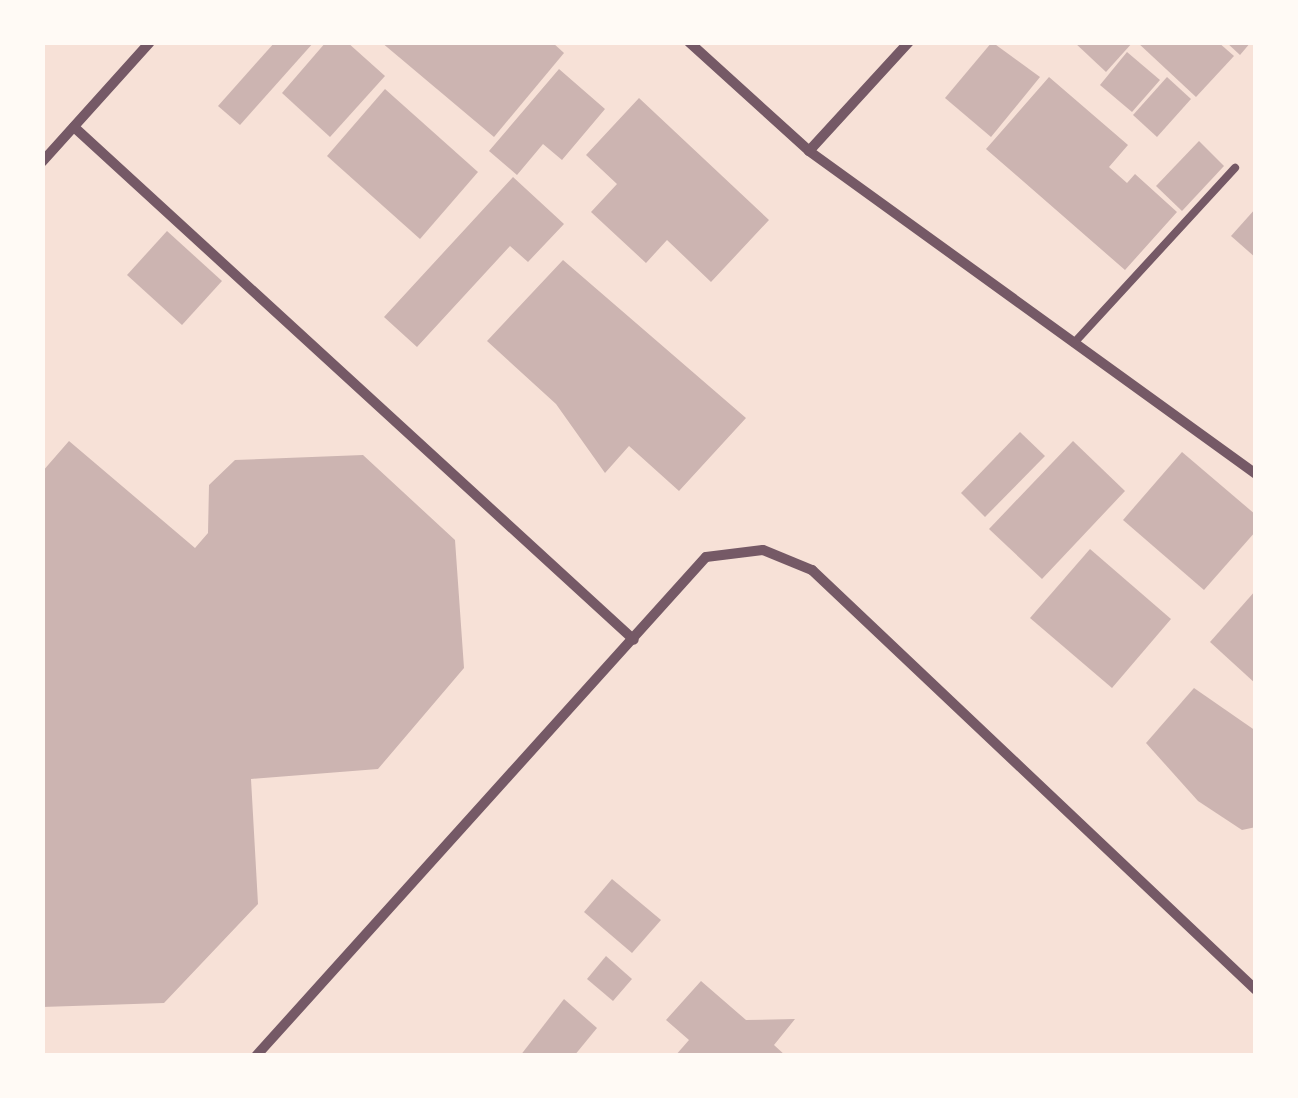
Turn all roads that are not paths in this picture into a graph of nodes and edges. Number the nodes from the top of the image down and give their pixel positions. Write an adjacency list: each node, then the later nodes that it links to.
1 (150, 42): 4 (street)
2 (689, 42): 5 (street)
3 (909, 42): 5 (street)
4 (74, 127): 6 (street); 10 (street)
5 (809, 151): 8 (street)
6 (42, 162)
7 (1236, 168): 8 (lane)
8 (1074, 342): 9 (street)
9 (1256, 474)
10 (634, 640): 11 (street); 12 (street)
11 (1256, 990)
12 (256, 1056)

